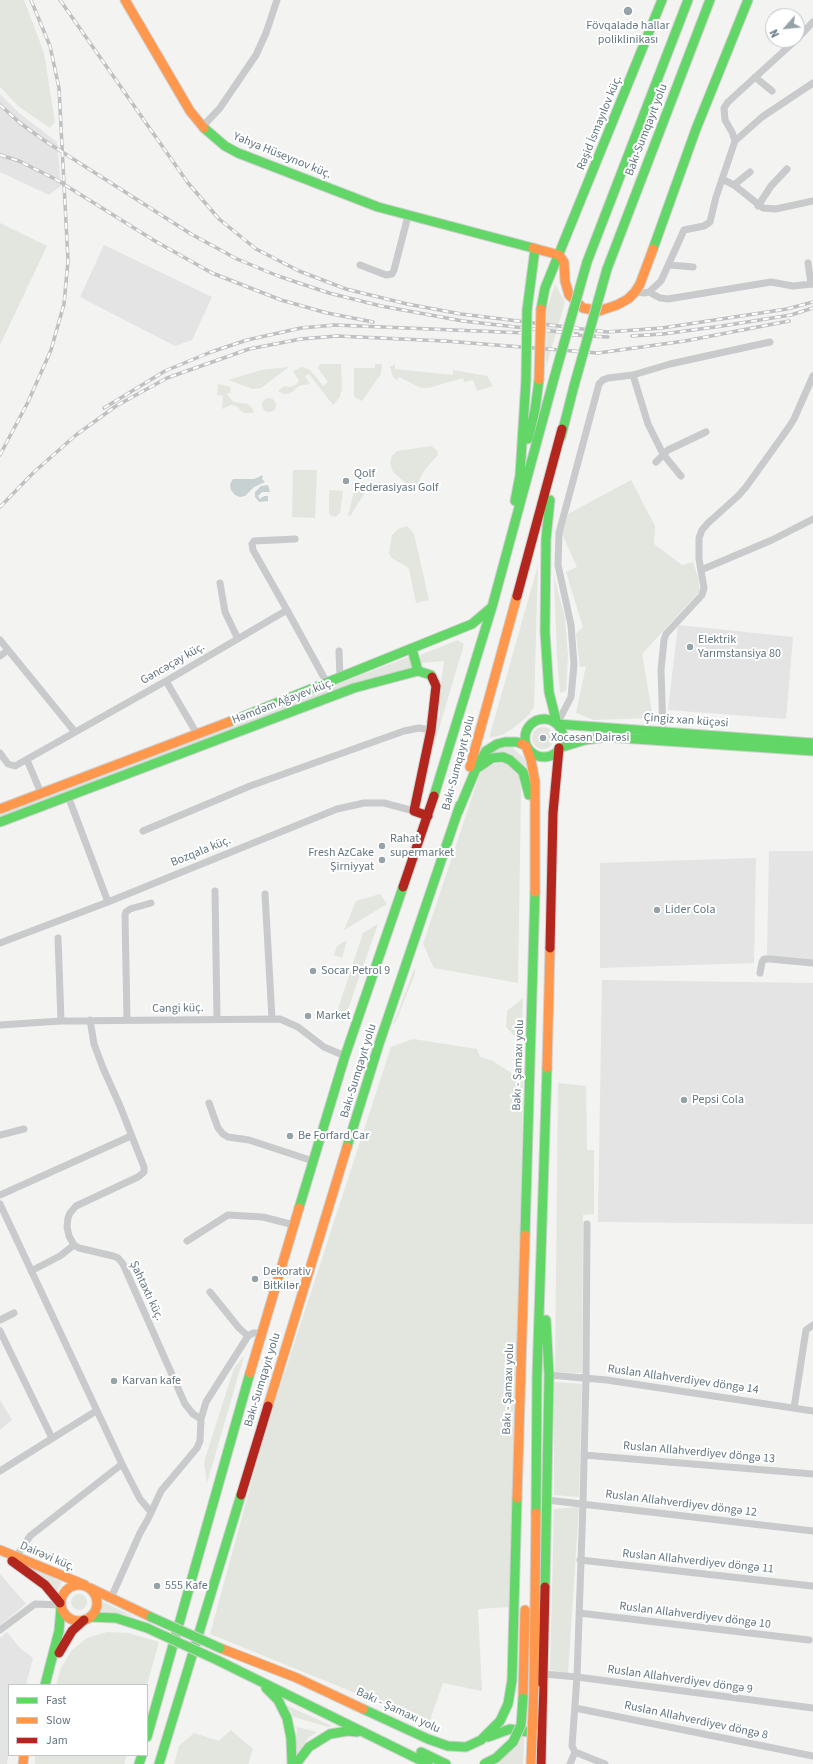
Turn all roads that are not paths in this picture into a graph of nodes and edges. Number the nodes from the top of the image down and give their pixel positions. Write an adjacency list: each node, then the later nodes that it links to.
1 (125, 0): 13 (main road, Yəhya Hüseynov küç.)
2 (277, 0): 13 (street)
3 (662, 0): 23 (main road, Rəşid İsmayılov küç.)
4 (688, 0): 44 (main road, Bakı-Sumqayıt yolu, bridge)
5 (710, 0): 36 (main road, Bakı-Sumqayıt yolu, bridge)
6 (748, 0): 30 (main road)
7 (813, 22): 8 (street)
8 (805, 30)
9 (786, 48): 10 (street)
10 (755, 77): 12 (street); 14 (street)
11 (813, 83): 14 (street)
12 (772, 91)
13 (202, 127): 21 (main road, Yəhya Hüseynov küç.)
14 (735, 141): 17 (street)
15 (786, 169): 20 (street)
16 (750, 172): 18 (street)
17 (722, 179): 18 (street); 25 (street)
18 (734, 185): 20 (street)
19 (813, 201): 20 (street)
20 (758, 206)
21 (408, 216): 22 (main road, Yəhya Hüseynov küç.); 26 (street)
22 (535, 249): 23 (main road, Yəhya Hüseynov küç.); 32 (main road)
23 (559, 255): 28 (main road, Rəşid İsmayılov küç.); 30 (main road)
24 (808, 264): 29 (street)
25 (669, 265): 27 (street); 31 (street)
26 (360, 266)
27 (693, 267)
28 (553, 268): 32 (main road); 40 (main road, bridge)
29 (812, 284): 31 (street)
30 (635, 292): 31 (street)
31 (649, 292)
32 (528, 306): 40 (main road, bridge)
33 (770, 342): 34 (street)
34 (633, 375): 38 (street); 59 (street)
35 (813, 376): 45 (street)
36 (562, 429): 59 (main road); 75 (main road, Bakı-Sumqayıt yolu)
37 (706, 432): 38 (street)
38 (663, 454): 39 (street); 41 (street)
39 (656, 462)
40 (520, 475): 44 (main road)
41 (681, 476)
42 (813, 519): 45 (street)
43 (295, 539): 48 (street)
44 (506, 554): 47 (main road, Bakı-Sumqayıt yolu)
45 (701, 570): 62 (street)
46 (220, 583): 49 (street)
47 (492, 608): 51 (main road); 76 (main road, Bakı-Sumqayıt yolu)
48 (287, 610): 49 (street, Gəncəçay küç.); 58 (street)
49 (238, 639): 57 (street, Gəncəçay küç.)
50 (0, 640): 52 (street)
51 (412, 649): 55 (main road); 56 (main road)
52 (8, 650): 54 (street); 61 (street)
53 (339, 651): 56 (street)
54 (0, 656)
55 (418, 671): 60 (main road); 72 (main road, Həmdəm Ağayev küç.)
56 (340, 678): 58 (main road)
57 (166, 681): 61 (street, Gəncəçay küç.); 63 (street)
58 (327, 683): 63 (main road)
59 (557, 724): 62 (main road, Çingiz xan küçəsi); 65 (main road); 66 (main road)
60 (431, 730): 74 (main road); 78 (street)
61 (75, 732): 69 (street, Gəncəçay küç.)
62 (663, 732): 64 (main road, Çingiz xan küçəsi)
63 (197, 734): 71 (main road)
64 (813, 743)
65 (526, 746): 66 (main road); 70 (main road); 79 (main road, Bakı - Şamaxı yolu)
66 (560, 748): 67 (main road); 102 (main road)
67 (813, 751)
68 (0, 753): 69 (street, Gəncəçay küç.)
69 (27, 760): 71 (street)
70 (475, 771): 75 (main road); 79 (main road)
71 (41, 793): 73 (main road)
72 (68, 796): 77 (main road, Həmdəm Ağayev küç.); 82 (street)
73 (0, 809)
74 (414, 811): 76 (main road); 82 (street, Bozqala küç.)
75 (458, 812): 156 (main road, Bakı-Sumqayıt yolu)
76 (428, 816): 94 (main road, Bakı-Sumqayıt yolu)
77 (0, 822)
78 (143, 831)
79 (536, 858): 152 (main road, Bakı - Şamaxı yolu)
80 (215, 891): 88 (street)
81 (265, 894): 89 (street)
82 (108, 902): 85 (street, Bozqala küç.)
83 (151, 903): 92 (street)
84 (58, 938): 90 (street)
85 (0, 943)
86 (813, 963): 87 (street)
87 (760, 973)
88 (217, 1019): 89 (street, Cəngi küç.); 92 (street, Cəngi küç.)
89 (272, 1019): 94 (street, Cəngi küç.)
90 (61, 1020): 91 (street, Cəngi küç.); 93 (street, Cəngi küç.)
91 (90, 1020): 92 (street, Cəngi küç.); 98 (street)
92 (127, 1020)
93 (0, 1025)
94 (346, 1056): 99 (main road, Bakı-Sumqayıt yolu)
95 (209, 1103): 99 (street)
96 (24, 1129): 97 (street)
97 (0, 1135)
98 (131, 1136): 100 (street); 106 (street)
99 (313, 1161): 103 (main road, Bakı-Sumqayıt yolu)
100 (0, 1195)
101 (1, 1207): 107 (street)
102 (542, 1213): 115 (main road); 116 (main road)
103 (294, 1224): 105 (street); 113 (main road, Bakı-Sumqayıt yolu)
104 (587, 1224): 117 (street)
105 (187, 1241)
106 (74, 1245): 107 (street); 121 (street, Şahtaxtı küç.)
107 (31, 1270): 119 (street)
108 (210, 1292): 114 (street)
109 (14, 1313): 110 (street)
110 (0, 1320)
111 (813, 1325): 118 (street)
112 (0, 1331): 122 (street)
113 (261, 1333): 114 (street); 150 (main road, Bakı-Sumqayıt yolu)
114 (248, 1336): 121 (street)
115 (549, 1375): 117 (street, Ruslan Allahverdiyev döngə 14); 127 (main road)
116 (537, 1377): 161 (main road, bridge); 162 (main road, bridge)
117 (586, 1378): 118 (street, Ruslan Allahverdiyev döngə 14); 123 (street)
118 (794, 1408): 120 (street, Ruslan Allahverdiyev döngə 14)
119 (96, 1411): 122 (street); 124 (street)
120 (813, 1411)
121 (201, 1419): 129 (street)
122 (52, 1438): 125 (street)
123 (584, 1455): 126 (street, Ruslan Allahverdiyev döngə 13); 128 (street)
124 (122, 1464): 129 (street); 132 (street)
125 (0, 1471)
126 (813, 1474)
127 (547, 1500): 128 (street, Ruslan Allahverdiyev döngə 12); 145 (main road)
128 (584, 1503): 130 (street, Ruslan Allahverdiyev döngə 12); 133 (street)
129 (152, 1512): 136 (street)
130 (813, 1531)
131 (0, 1552): 132 (main road, Dairəvi küç.); 137 (main road, Dairəvi küç.)
132 (16, 1557): 134 (main road, Dairəvi küç.)
133 (580, 1560): 135 (street, Ruslan Allahverdiyev döngə 11); 138 (street)
134 (86, 1586): 136 (main road, Dairəvi küç.); 137 (main road); 140 (main road)
135 (812, 1586)
136 (111, 1598): 139 (main road, Dairəvi küç.)
137 (61, 1605): 140 (main road); 141 (street); 143 (main road)
138 (579, 1613): 142 (street, Ruslan Allahverdiyev döngə 10); 146 (street)
139 (151, 1617): 152 (main road, Bakı - Şamaxı yolu, bridge)
140 (87, 1619): 143 (main road); 144 (main road, bridge)
141 (0, 1630)
142 (809, 1640)
143 (49, 1672): 147 (main road)
144 (248, 1674): 151 (main road); 157 (main road); 160 (main road)
145 (544, 1674): 146 (street, Ruslan Allahverdiyev döngə 9); 155 (main road)
146 (577, 1677): 148 (street); 149 (street, Ruslan Allahverdiyev döngə 9)
147 (45, 1684)
148 (575, 1708): 153 (street); 154 (street, Ruslan Allahverdiyev döngə 8)
149 (813, 1708)
150 (148, 1733)
151 (366, 1734): 158 (main road); 159 (main road)
152 (481, 1740): 155 (main road)
153 (575, 1752): 163 (street); 164 (street)
154 (813, 1756)
155 (541, 1761)
156 (160, 1764)
157 (292, 1764)
158 (296, 1764)
159 (428, 1764)
160 (446, 1764)
161 (484, 1764)
162 (531, 1764)
163 (570, 1764)
164 (605, 1764)

